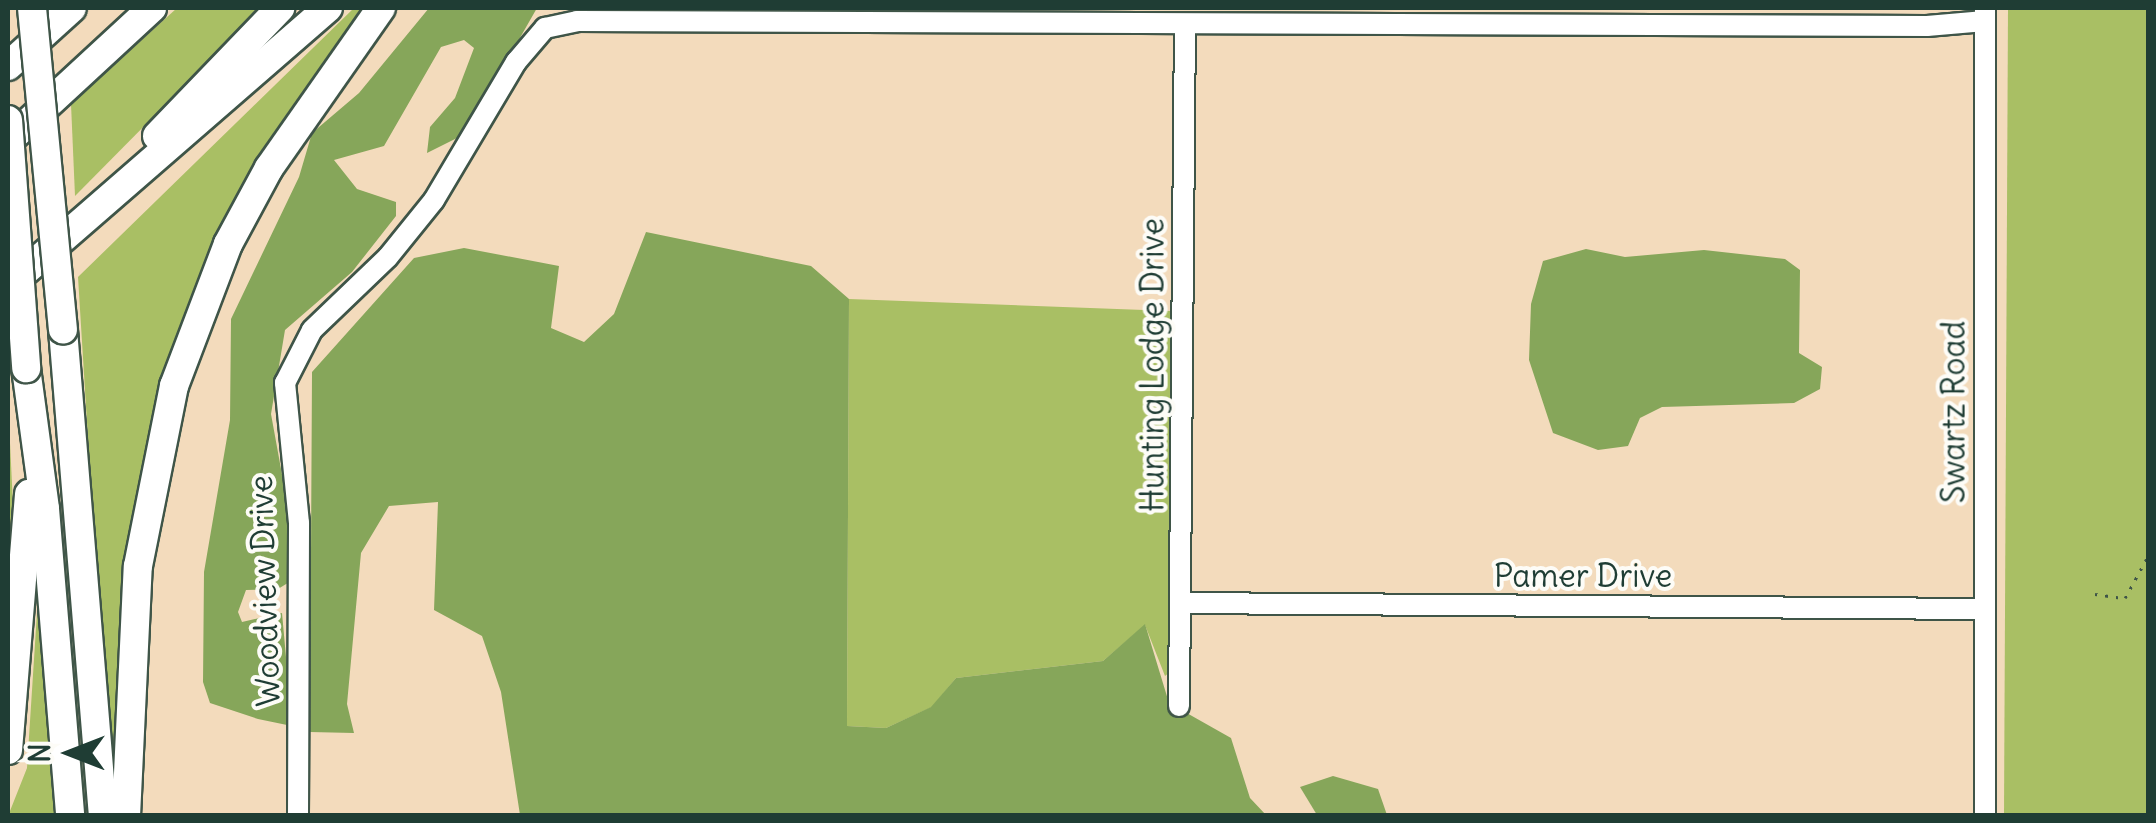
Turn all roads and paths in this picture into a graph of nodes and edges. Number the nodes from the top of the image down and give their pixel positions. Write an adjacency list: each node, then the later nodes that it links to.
1 (32, 8): 23 (highway, bridge)
2 (72, 8): 10 (highway)
3 (152, 8): 12 (highway)
4 (280, 8): 13 (highway)
5 (328, 8): 13 (highway)
6 (382, 8): 24 (highway)
7 (1984, 14): 9 (street); 19 (street, Swartz Road)
8 (556, 15): 9 (street); 25 (street, Woodview Drive)
9 (1185, 24): 18 (street, Hunting Lodge Drive)
10 (8, 66)
11 (8, 120): 15 (highway, bridge)
12 (8, 141)
13 (93, 209): 14 (highway)
14 (8, 286)
15 (26, 368): 21 (highway); 22 (highway)
16 (2148, 556): 17 (path)
17 (2095, 594)
18 (1182, 604): 19 (street, Pamer Drive); 20 (street, Hunting Lodge Drive)
19 (1985, 609): 26 (street, Swartz Road)
20 (1179, 706)
21 (8, 750)
22 (70, 816)
23 (103, 816)
24 (126, 816)
25 (298, 816)
26 (1985, 816)

